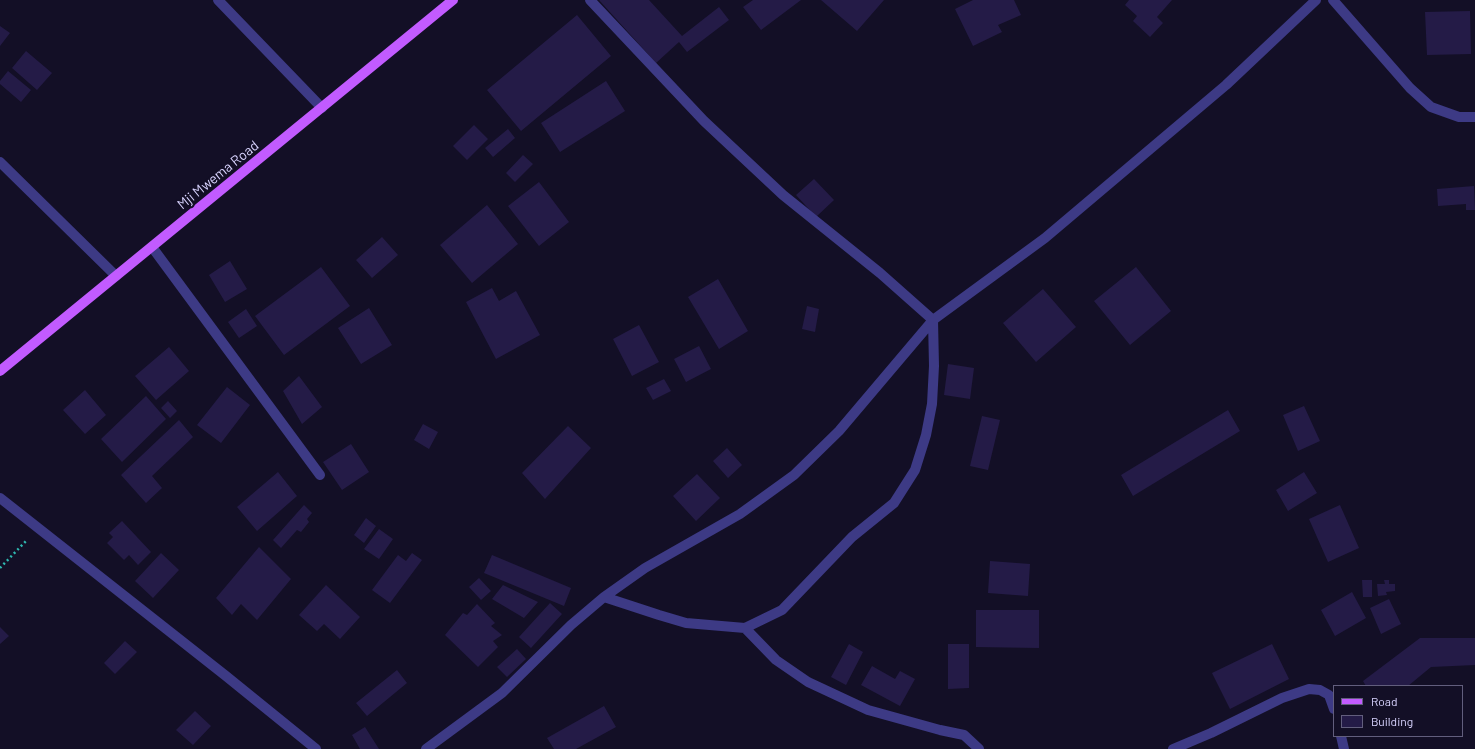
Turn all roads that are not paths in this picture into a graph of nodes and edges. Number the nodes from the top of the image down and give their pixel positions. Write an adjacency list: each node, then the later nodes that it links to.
1 (218, 0): 6 (street)
2 (453, 0): 6 (main road, Mji Mwema Road)
3 (590, 0): 11 (street)
4 (1316, 0): 11 (street)
5 (1333, 0): 7 (street)
6 (322, 108): 9 (main road, Mji Mwema Road)
7 (1475, 117)
8 (0, 162): 10 (street)
9 (152, 247): 10 (main road, Mji Mwema Road); 13 (street)
10 (116, 276): 12 (main road, Mji Mwema Road)
11 (932, 320): 15 (street); 16 (street)
12 (0, 371)
13 (320, 475)
14 (0, 498): 19 (street)
15 (604, 597): 16 (street); 20 (street)
16 (745, 628): 21 (street)
17 (1333, 706): 22 (street)
18 (1341, 737): 23 (street)
19 (316, 749)
20 (426, 749)
21 (979, 749)
22 (1173, 749)
23 (1344, 749)

